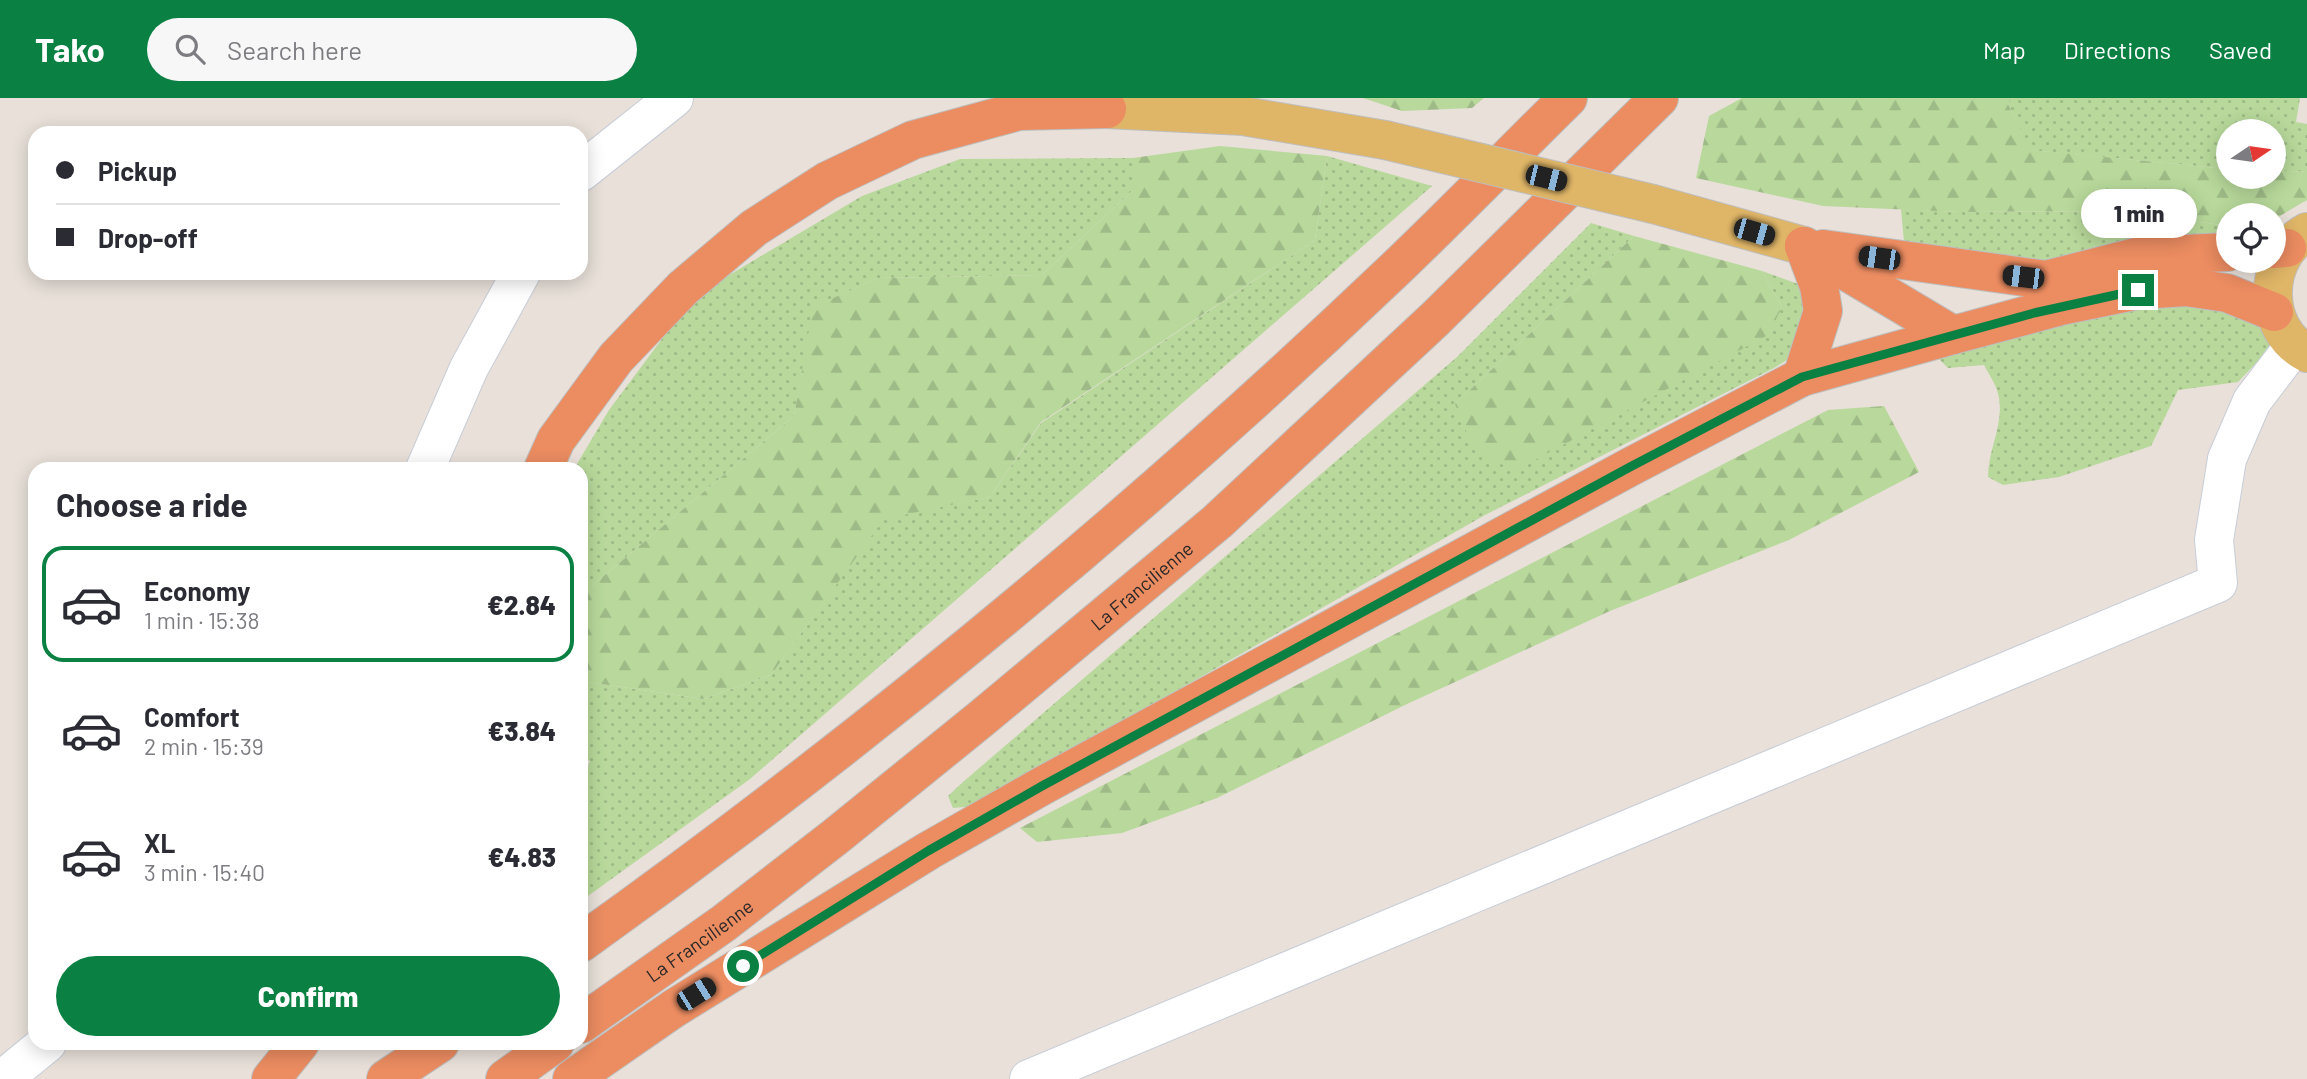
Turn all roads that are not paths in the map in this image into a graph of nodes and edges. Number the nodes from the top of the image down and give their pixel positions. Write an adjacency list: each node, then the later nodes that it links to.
1 (674, 98): 5 (street)
2 (1567, 98): 16 (highway)
3 (1659, 98): 17 (highway, La Francilienne)
4 (1099, 104): 7 (main road, bridge); 15 (highway)
5 (588, 166)
6 (2289, 243): 10 (main road)
7 (1804, 246): 8 (highway); 11 (highway); 13 (highway)
8 (2216, 253)
9 (517, 280): 14 (street)
10 (2274, 312): 11 (highway); 12 (main road)
11 (1953, 335): 13 (highway)
12 (2301, 350): 27 (street)
13 (1802, 377): 26 (highway)
14 (428, 462)
15 (546, 462)
16 (588, 938)
17 (588, 1019)
18 (38, 1050): 22 (street)
19 (294, 1050): 23 (highway)
20 (430, 1050): 24 (highway)
21 (545, 1050): 25 (highway)
22 (3, 1079)
23 (271, 1079)
24 (386, 1079)
25 (505, 1079)
26 (572, 1079)
27 (1029, 1079)

